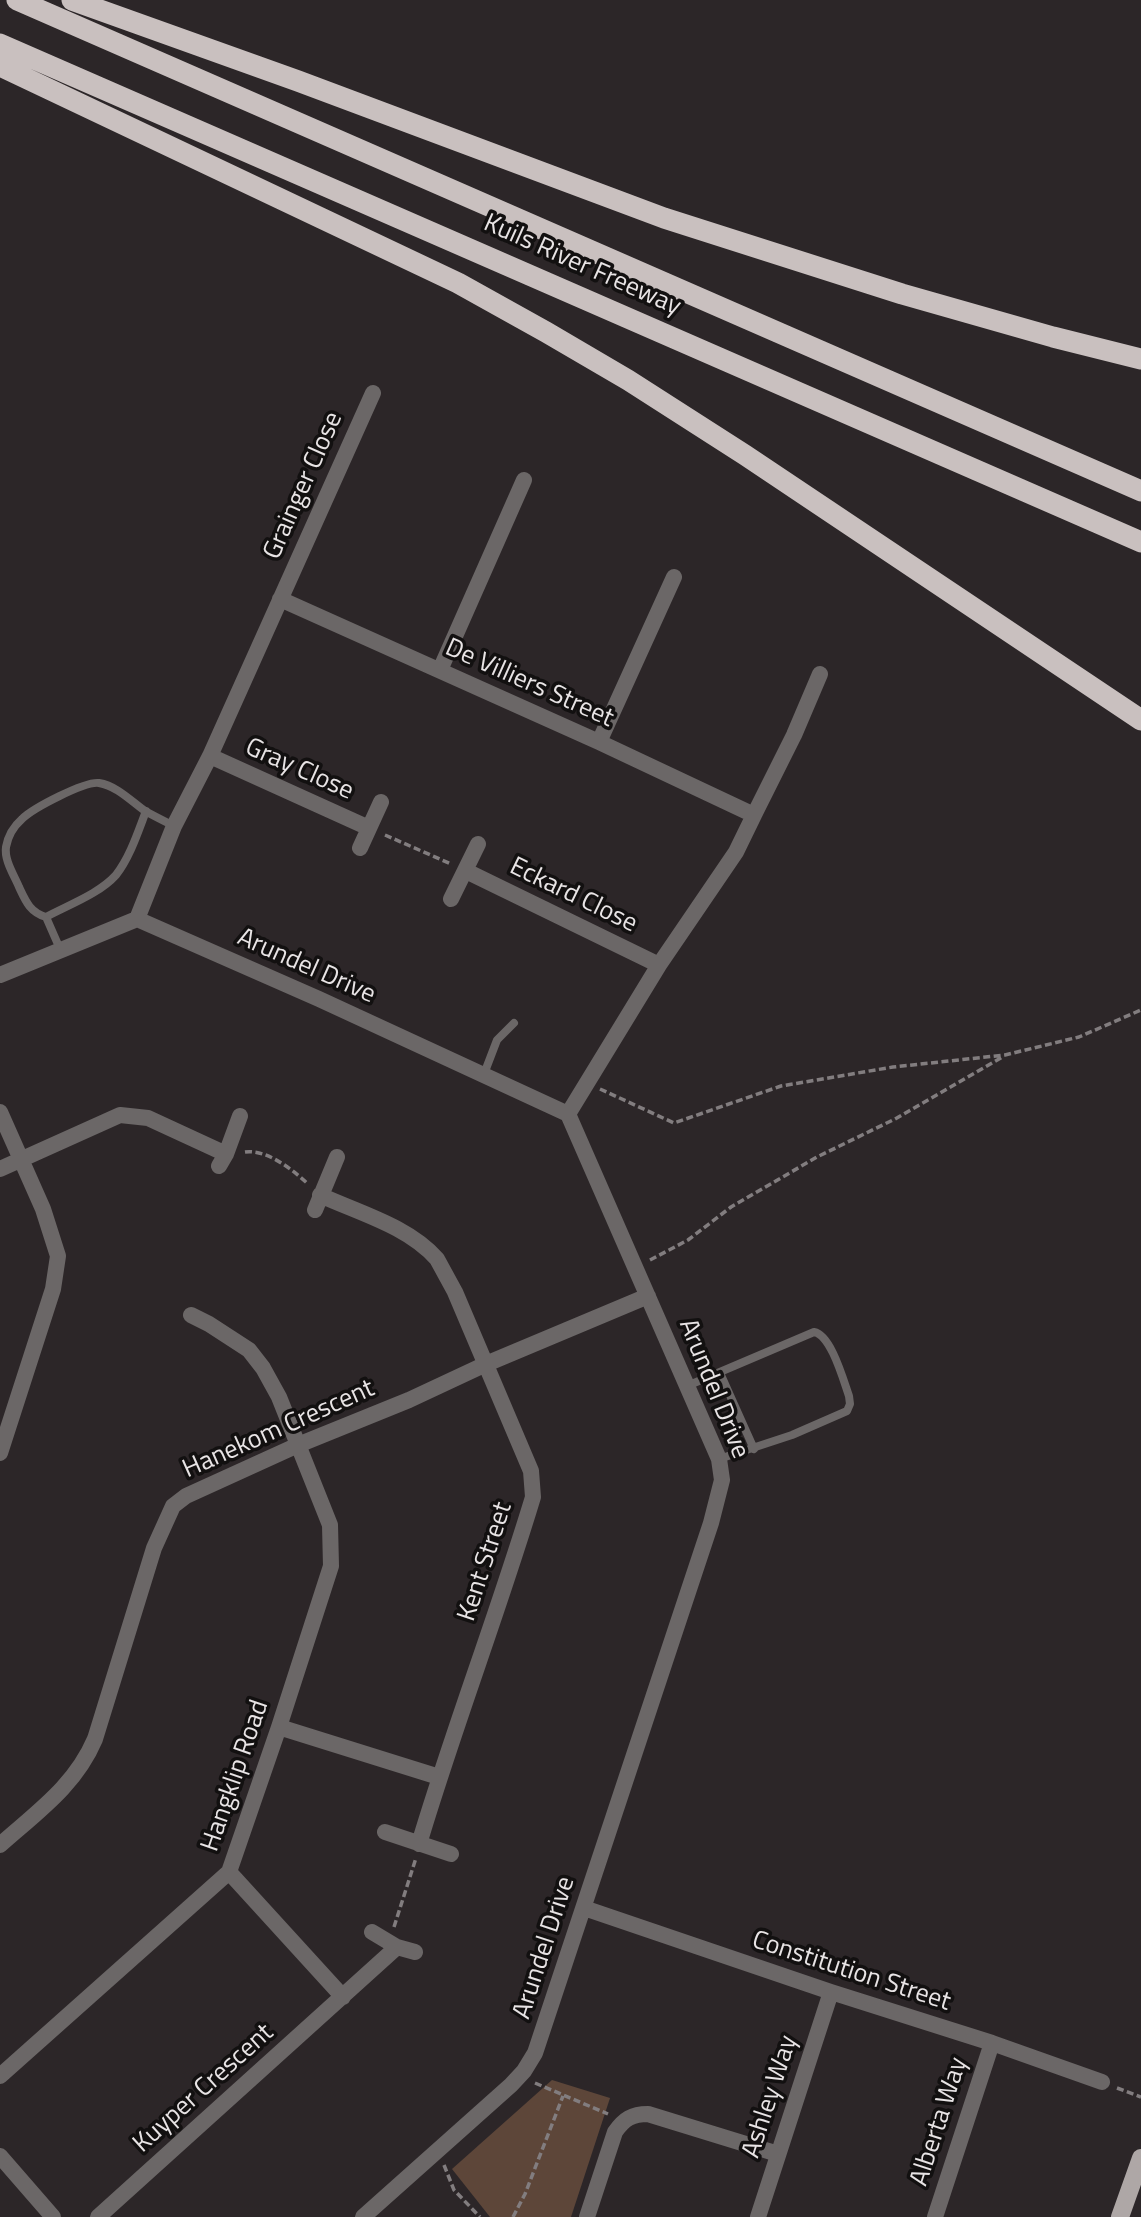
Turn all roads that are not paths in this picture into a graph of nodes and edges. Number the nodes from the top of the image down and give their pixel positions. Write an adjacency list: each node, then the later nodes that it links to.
1 (17, 0): 8 (highway, Kuils River Freeway)
2 (72, 0): 5 (highway)
3 (0, 44): 9 (highway, Kuils River Freeway)
4 (0, 65): 14 (highway)
5 (1141, 359)
6 (373, 393): 11 (street, Grainger Close)
7 (524, 480): 12 (street)
8 (1141, 491)
9 (1141, 542)
10 (674, 577): 15 (street)
11 (280, 599): 12 (street, De Villiers Street); 16 (street)
12 (440, 670): 15 (street, De Villiers Street)
13 (820, 674): 19 (street)
14 (1141, 720)
15 (598, 742): 19 (street, De Villiers Street)
16 (210, 756): 20 (street); 21 (street, Gray Close)
17 (381, 803): 21 (street, Gray Close)
18 (146, 811): 20 (lane); 26 (lane); 26 (lane)
19 (754, 816): 29 (street)
20 (174, 826): 27 (street)
21 (369, 828): 23 (street, Gray Close)
22 (478, 844): 24 (street, Eckard Close)
23 (360, 848)
24 (466, 871): 25 (street, Eckard Close); 29 (street, Eckard Close)
25 (451, 899)
26 (46, 917): 28 (lane)
27 (137, 919): 28 (street); 32 (street, Arundel Drive)
28 (60, 949): 30 (street)
29 (659, 965): 34 (street)
30 (0, 975)
31 (514, 1023): 32 (lane)
32 (484, 1074): 34 (street, Arundel Drive)
33 (0, 1112): 37 (street)
34 (568, 1114): 39 (street, Arundel Drive)
35 (240, 1116): 37 (street)
36 (337, 1157): 41 (street, Kent Street)
37 (22, 1160): 38 (street); 46 (street)
38 (0, 1169)
39 (648, 1296): 41 (street, Hanekom Crescent); 43 (street, Arundel Drive)
40 (191, 1315): 44 (street, Hangklip Road)
41 (486, 1364): 44 (street, Hanekom Crescent); 49 (street, Kent Street)
42 (720, 1373): 43 (lane); 45 (lane); 45 (lane)
43 (687, 1387): 47 (street, Arundel Drive)
44 (298, 1445): 48 (street, Hangklip Road); 52 (street, Hanekom Crescent)
45 (754, 1449): 47 (lane)
46 (0, 1453)
47 (719, 1459): 55 (street, Arundel Drive)
48 (279, 1727): 49 (street); 54 (street, Hangklip Road)
49 (439, 1777): 51 (street, Kent Street)
50 (385, 1832): 51 (street)
51 (419, 1844): 53 (street)
52 (0, 1845)
53 (452, 1854)
54 (229, 1872): 60 (street); 62 (street, Hangklip Road)
55 (584, 1908): 59 (street, Constitution Street); 69 (street, Arundel Drive)
56 (372, 1932): 57 (street)
57 (393, 1945): 58 (street); 60 (street, Kuyper Crescent)
58 (415, 1952)
59 (831, 1992): 61 (street, Constitution Street); 64 (street, Ashley Way)
60 (343, 1997): 68 (street, Kuyper Crescent)
61 (992, 2043): 63 (street, Constitution Street); 72 (street, Alberta Way)
62 (0, 2076)
63 (1102, 2082)
64 (778, 2154): 70 (street); 71 (street, Ashley Way)
65 (0, 2156): 67 (street)
66 (1141, 2158): 73 (main road)
67 (53, 2217)
68 (98, 2217)
69 (363, 2217)
70 (587, 2217)
71 (758, 2217)
72 (935, 2217)
73 (1120, 2217)

